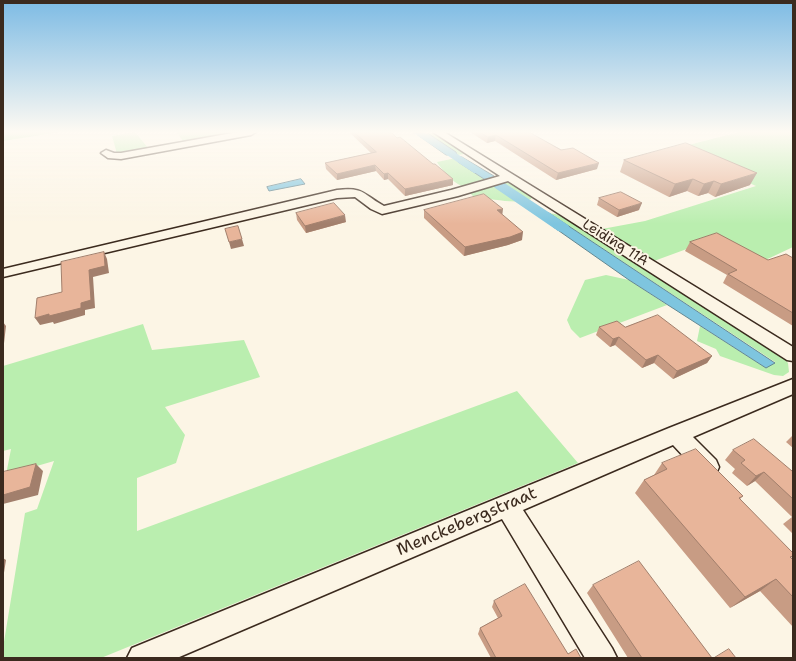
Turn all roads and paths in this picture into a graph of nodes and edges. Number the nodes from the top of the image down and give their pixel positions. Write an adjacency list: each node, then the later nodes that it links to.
1 (485, 163): 2 (street, Leiding 11A)
2 (508, 178): 3 (street); 4 (street, Leiding 11A)
3 (3, 273)
4 (793, 355)
5 (793, 386): 6 (street, Menckebergstraat)
6 (676, 434): 7 (street); 8 (street, Menckebergstraat)
7 (720, 480)
8 (507, 506): 9 (street, Menckebergstraat); 10 (street)
9 (142, 658)
10 (602, 658)

